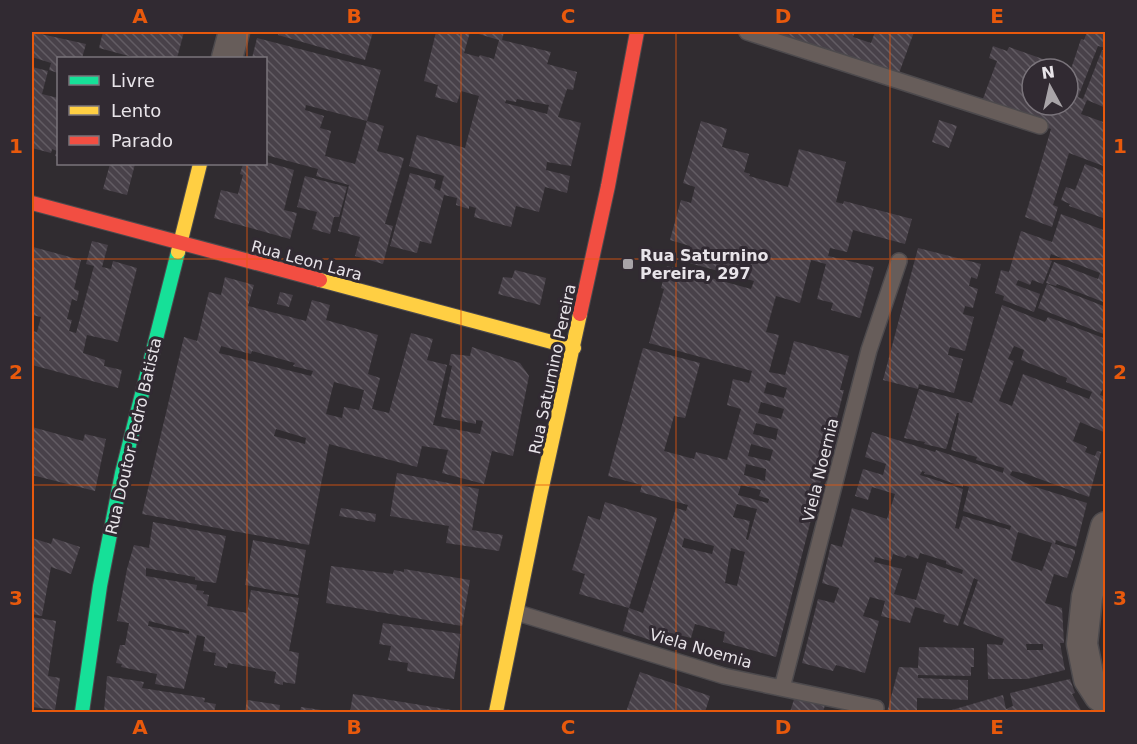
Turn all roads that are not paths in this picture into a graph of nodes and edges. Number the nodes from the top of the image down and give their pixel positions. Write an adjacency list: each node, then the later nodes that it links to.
1 (234, 32): 4 (street)
2 (637, 32): 10 (street, Rua Saturnino Pereira)
3 (747, 32): 5 (lane)
4 (227, 57)
5 (1040, 126)
6 (200, 165): 8 (street, Rua Doutor Pedro Batista)
7 (32, 203): 8 (street, Rua Leon Lara)
8 (180, 244): 10 (street, Rua Leon Lara); 16 (street, Rua Doutor Pedro Batista)
9 (899, 261): 13 (lane, Viela Noernia)
10 (574, 348): 12 (street, Rua Saturnino Pereira)
11 (1106, 527): 14 (street)
12 (518, 613): 13 (lane, Viela Noemia); 17 (street, Rua Saturnino Pereira)
13 (782, 688): 15 (lane, Viela Noemia)
14 (1106, 699)
15 (876, 708)
16 (82, 712)
17 (496, 712)

